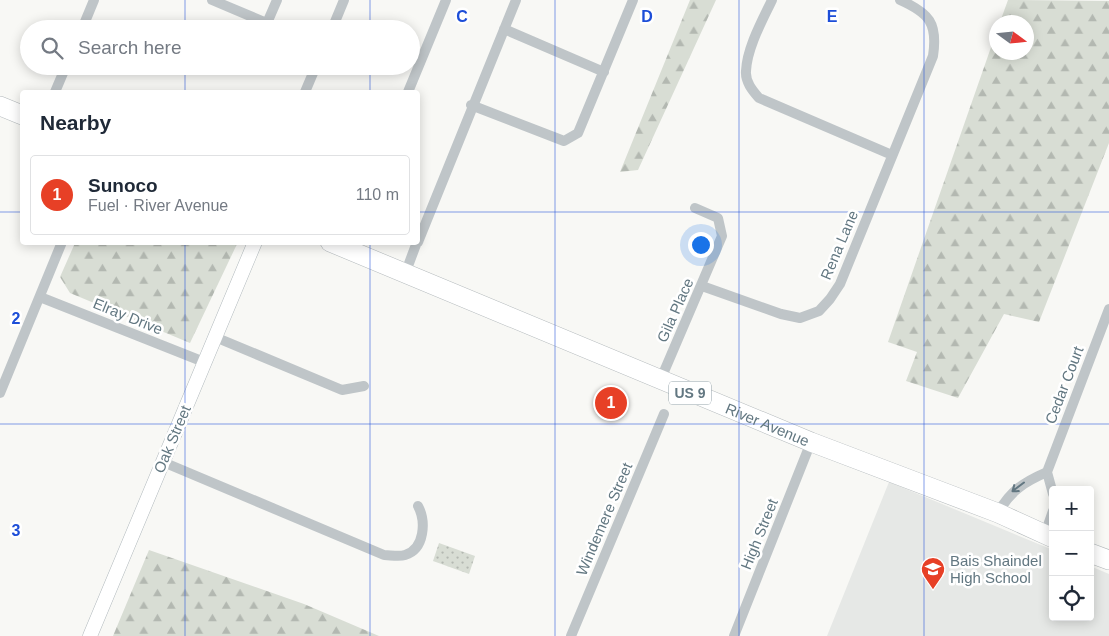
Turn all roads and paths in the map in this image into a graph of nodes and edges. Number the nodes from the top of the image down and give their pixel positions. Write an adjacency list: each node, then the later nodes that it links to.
1 (94, 0): 10 (street)
2 (212, 0): 11 (street)
3 (277, 0): 12 (street)
4 (344, 0): 13 (street)
5 (446, 0): 15 (street)
6 (516, 0): 14 (street)
7 (633, 0): 16 (street)
8 (772, 0): 26 (street)
9 (900, 0): 26 (street, Rena Lane)
10 (86, 20)
11 (261, 20)
12 (269, 20)
13 (336, 20)
14 (504, 29): 16 (street); 23 (street)
15 (420, 63)
16 (604, 72): 23 (street)
17 (62, 75): 20 (street)
18 (312, 75): 21 (street)
19 (415, 75): 22 (street)
20 (56, 90)
21 (306, 90)
22 (409, 90)
23 (472, 105): 28 (street)
24 (0, 106): 25 (highway)
25 (20, 114)
26 (892, 155): 34 (street, Rena Lane)
27 (695, 208): 34 (street, Gila Place)
28 (420, 237)
29 (61, 245): 35 (street)
30 (254, 245): 37 (street, Oak Street)
31 (342, 245): 33 (highway, River Avenue / US 9)
32 (417, 245): 33 (street)
33 (405, 274): 40 (highway, River Avenue / US 9)
34 (702, 286): 40 (street, Gila Place)
35 (40, 297): 38 (street, Elray Drive); 39 (street)
36 (1109, 309): 46 (street, Cedar Court)
37 (215, 337): 38 (street, Oak Street); 41 (street)
38 (204, 362): 45 (street, Oak Street)
39 (3, 376): 42 (street)
40 (660, 380): 44 (highway, River Avenue / US 9)
41 (364, 386)
42 (0, 393)
43 (664, 414): 54 (street, Windemere Street)
44 (811, 442): 49 (highway, River Avenue / US 9); 55 (street, High Street)
45 (163, 462): 48 (street); 53 (street, Oak Street)
46 (1046, 472): 47 (street); 49 (street, one-way to 49)
47 (1050, 486)
48 (418, 506)
49 (998, 513): 50 (highway, River Avenue / US 9)
50 (1049, 536)
51 (1094, 554): 52 (highway)
52 (1109, 560)
53 (90, 636)
54 (572, 636)
55 (734, 636)

